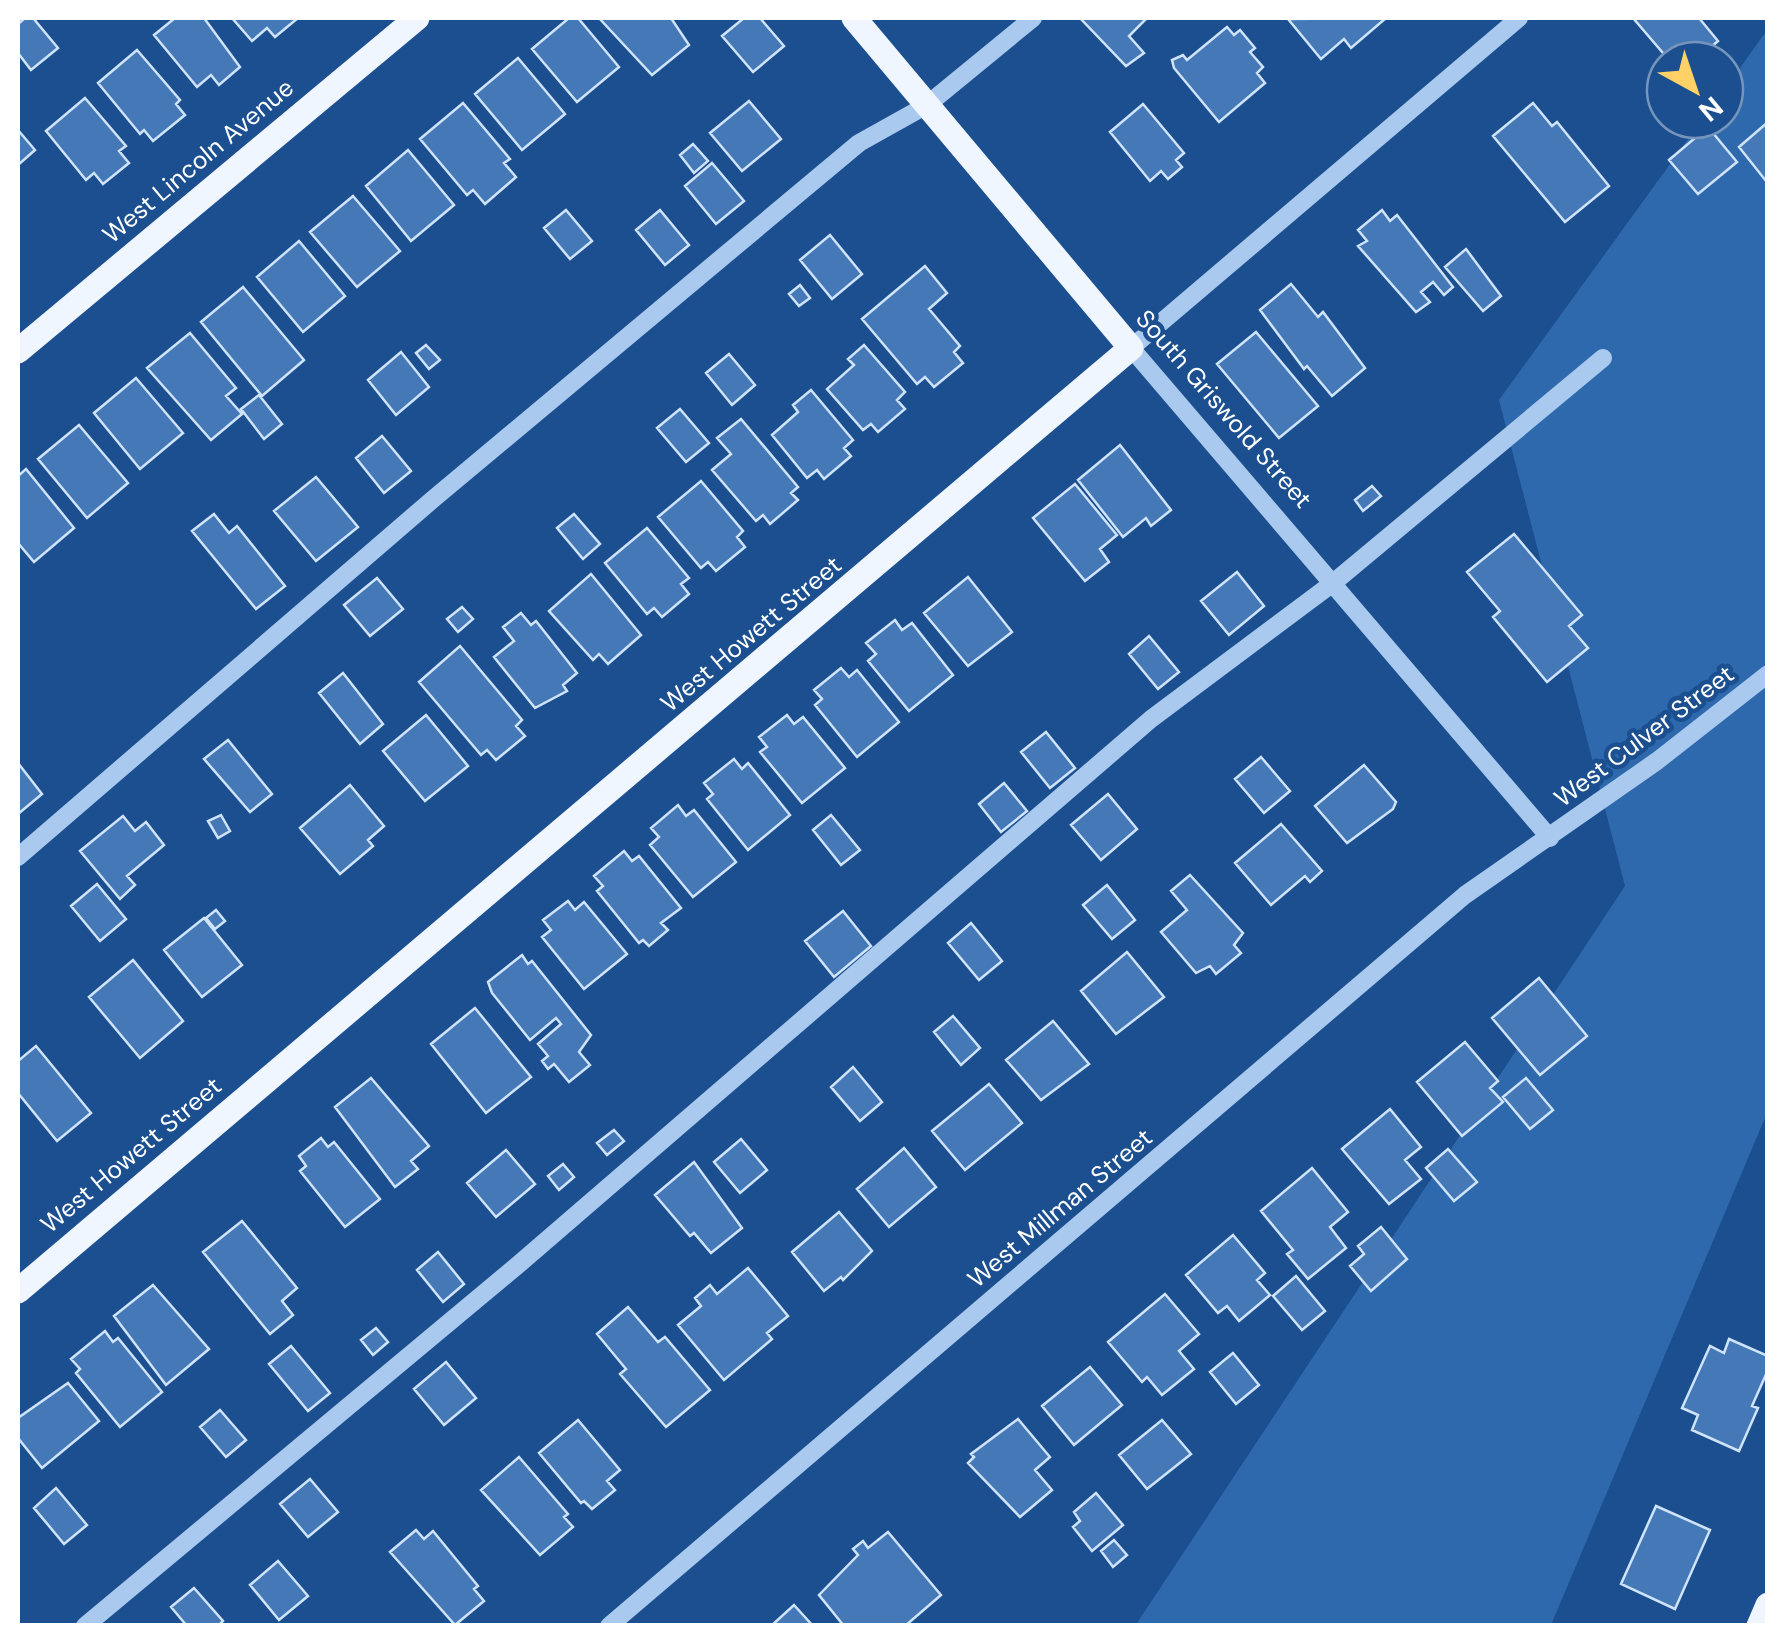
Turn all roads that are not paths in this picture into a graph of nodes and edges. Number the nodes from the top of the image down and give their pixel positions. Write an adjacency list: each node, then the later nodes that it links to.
1 (417, 18): 7 (main road, West Lincoln Avenue)
2 (854, 18): 5 (main road, South Griswold Street)
3 (1033, 18): 5 (street)
4 (1518, 18): 6 (street, West Howett Street)
5 (928, 105): 6 (main road, South Griswold Street); 12 (street)
6 (1131, 348): 9 (street, South Griswold Street); 13 (main road, West Howett Street)
7 (18, 351)
8 (1603, 358): 9 (street)
9 (1333, 583): 11 (street, South Griswold Street); 15 (street)
10 (1768, 674): 11 (street, West Culver Street)
11 (1550, 838): 16 (street, West Millman Street)
12 (18, 858)
13 (18, 1290)
14 (1768, 1604): 17 (main road)
15 (86, 1626)
16 (609, 1626)
17 (1759, 1626)

